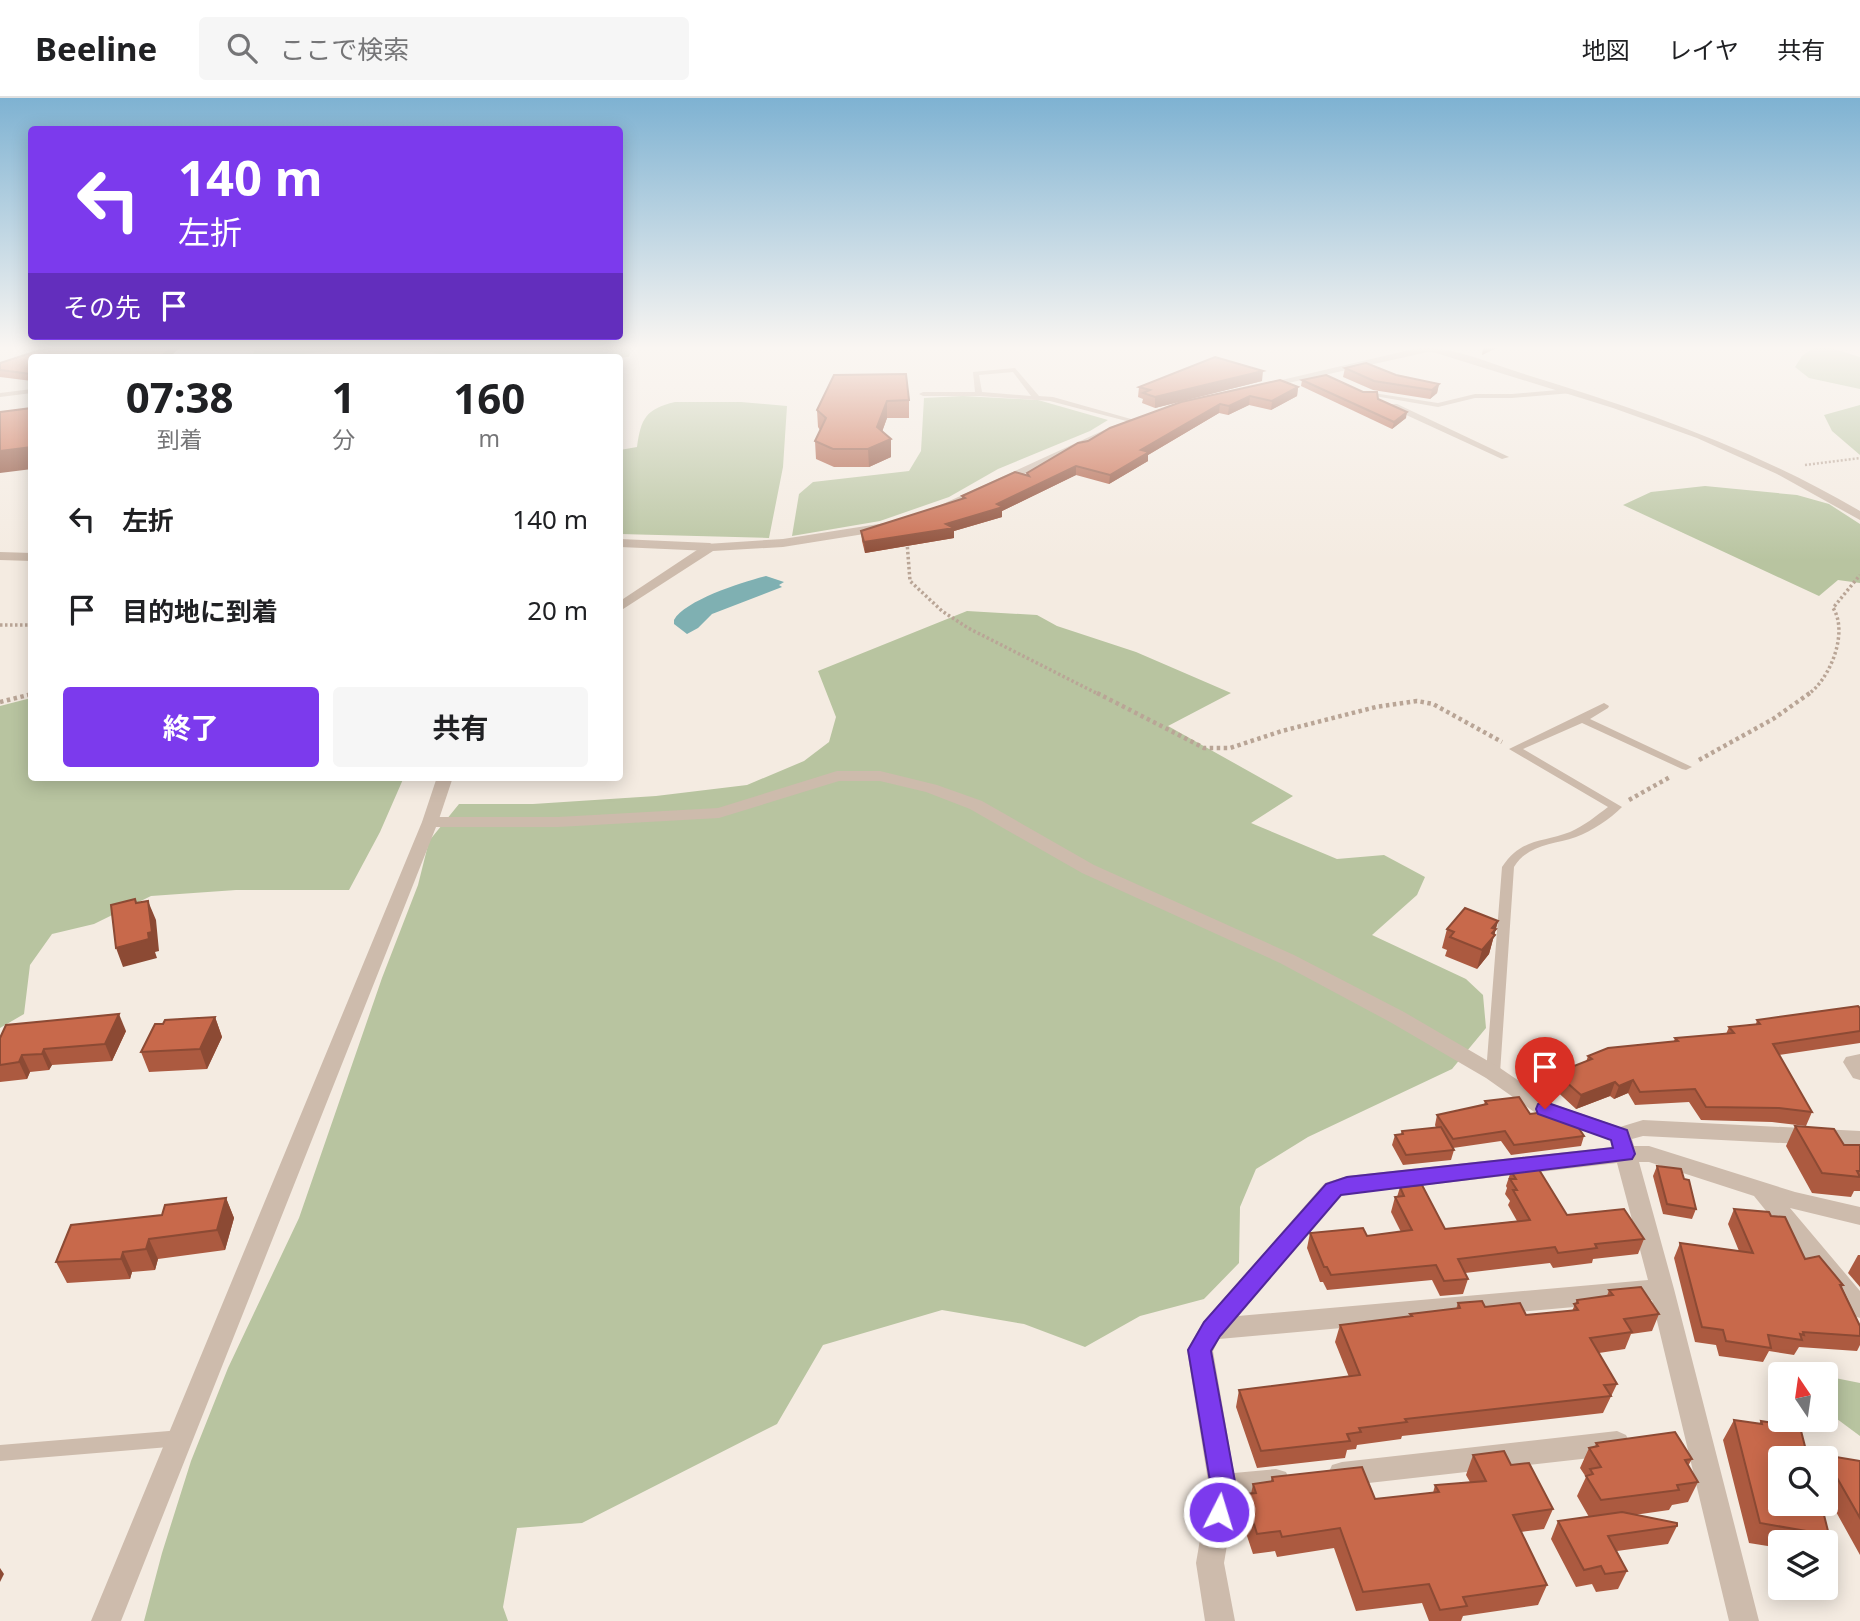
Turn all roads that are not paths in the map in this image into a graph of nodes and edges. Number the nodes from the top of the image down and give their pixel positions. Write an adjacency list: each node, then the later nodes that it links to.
1 (1139, 419): 5 (street)
2 (1422, 419): 4 (lane)
3 (1661, 419): 6 (street)
4 (1505, 457)
5 (922, 515)
6 (1860, 516)
7 (893, 524): 9 (street)
8 (623, 543): 9 (street)
9 (710, 547): 12 (street)
10 (0, 556): 11 (street)
11 (28, 557)
12 (623, 605)
13 (1604, 706): 14 (lane)
14 (1582, 719): 15 (lane); 19 (lane)
15 (1686, 767)
16 (444, 781): 17 (street)
17 (430, 822): 19 (street); 30 (street)
18 (1860, 1061): 20 (street)
19 (1493, 1073): 22 (street)
20 (1860, 1073)
21 (1860, 1139): 22 (street)
22 (1623, 1145): 23 (street); 25 (street); 27 (street)
23 (1762, 1191): 24 (street); 26 (street)
24 (1860, 1216)
25 (1662, 1289): 27 (street); 28 (street)
26 (1860, 1308)
27 (1212, 1329): 33 (street)
28 (1696, 1434): 29 (street); 36 (street)
29 (1668, 1437)
30 (183, 1438): 32 (lane); 34 (street)
31 (1640, 1440): 33 (street)
32 (0, 1453)
33 (1223, 1487): 35 (street)
34 (106, 1621)
35 (1220, 1621)
36 (1744, 1621)

